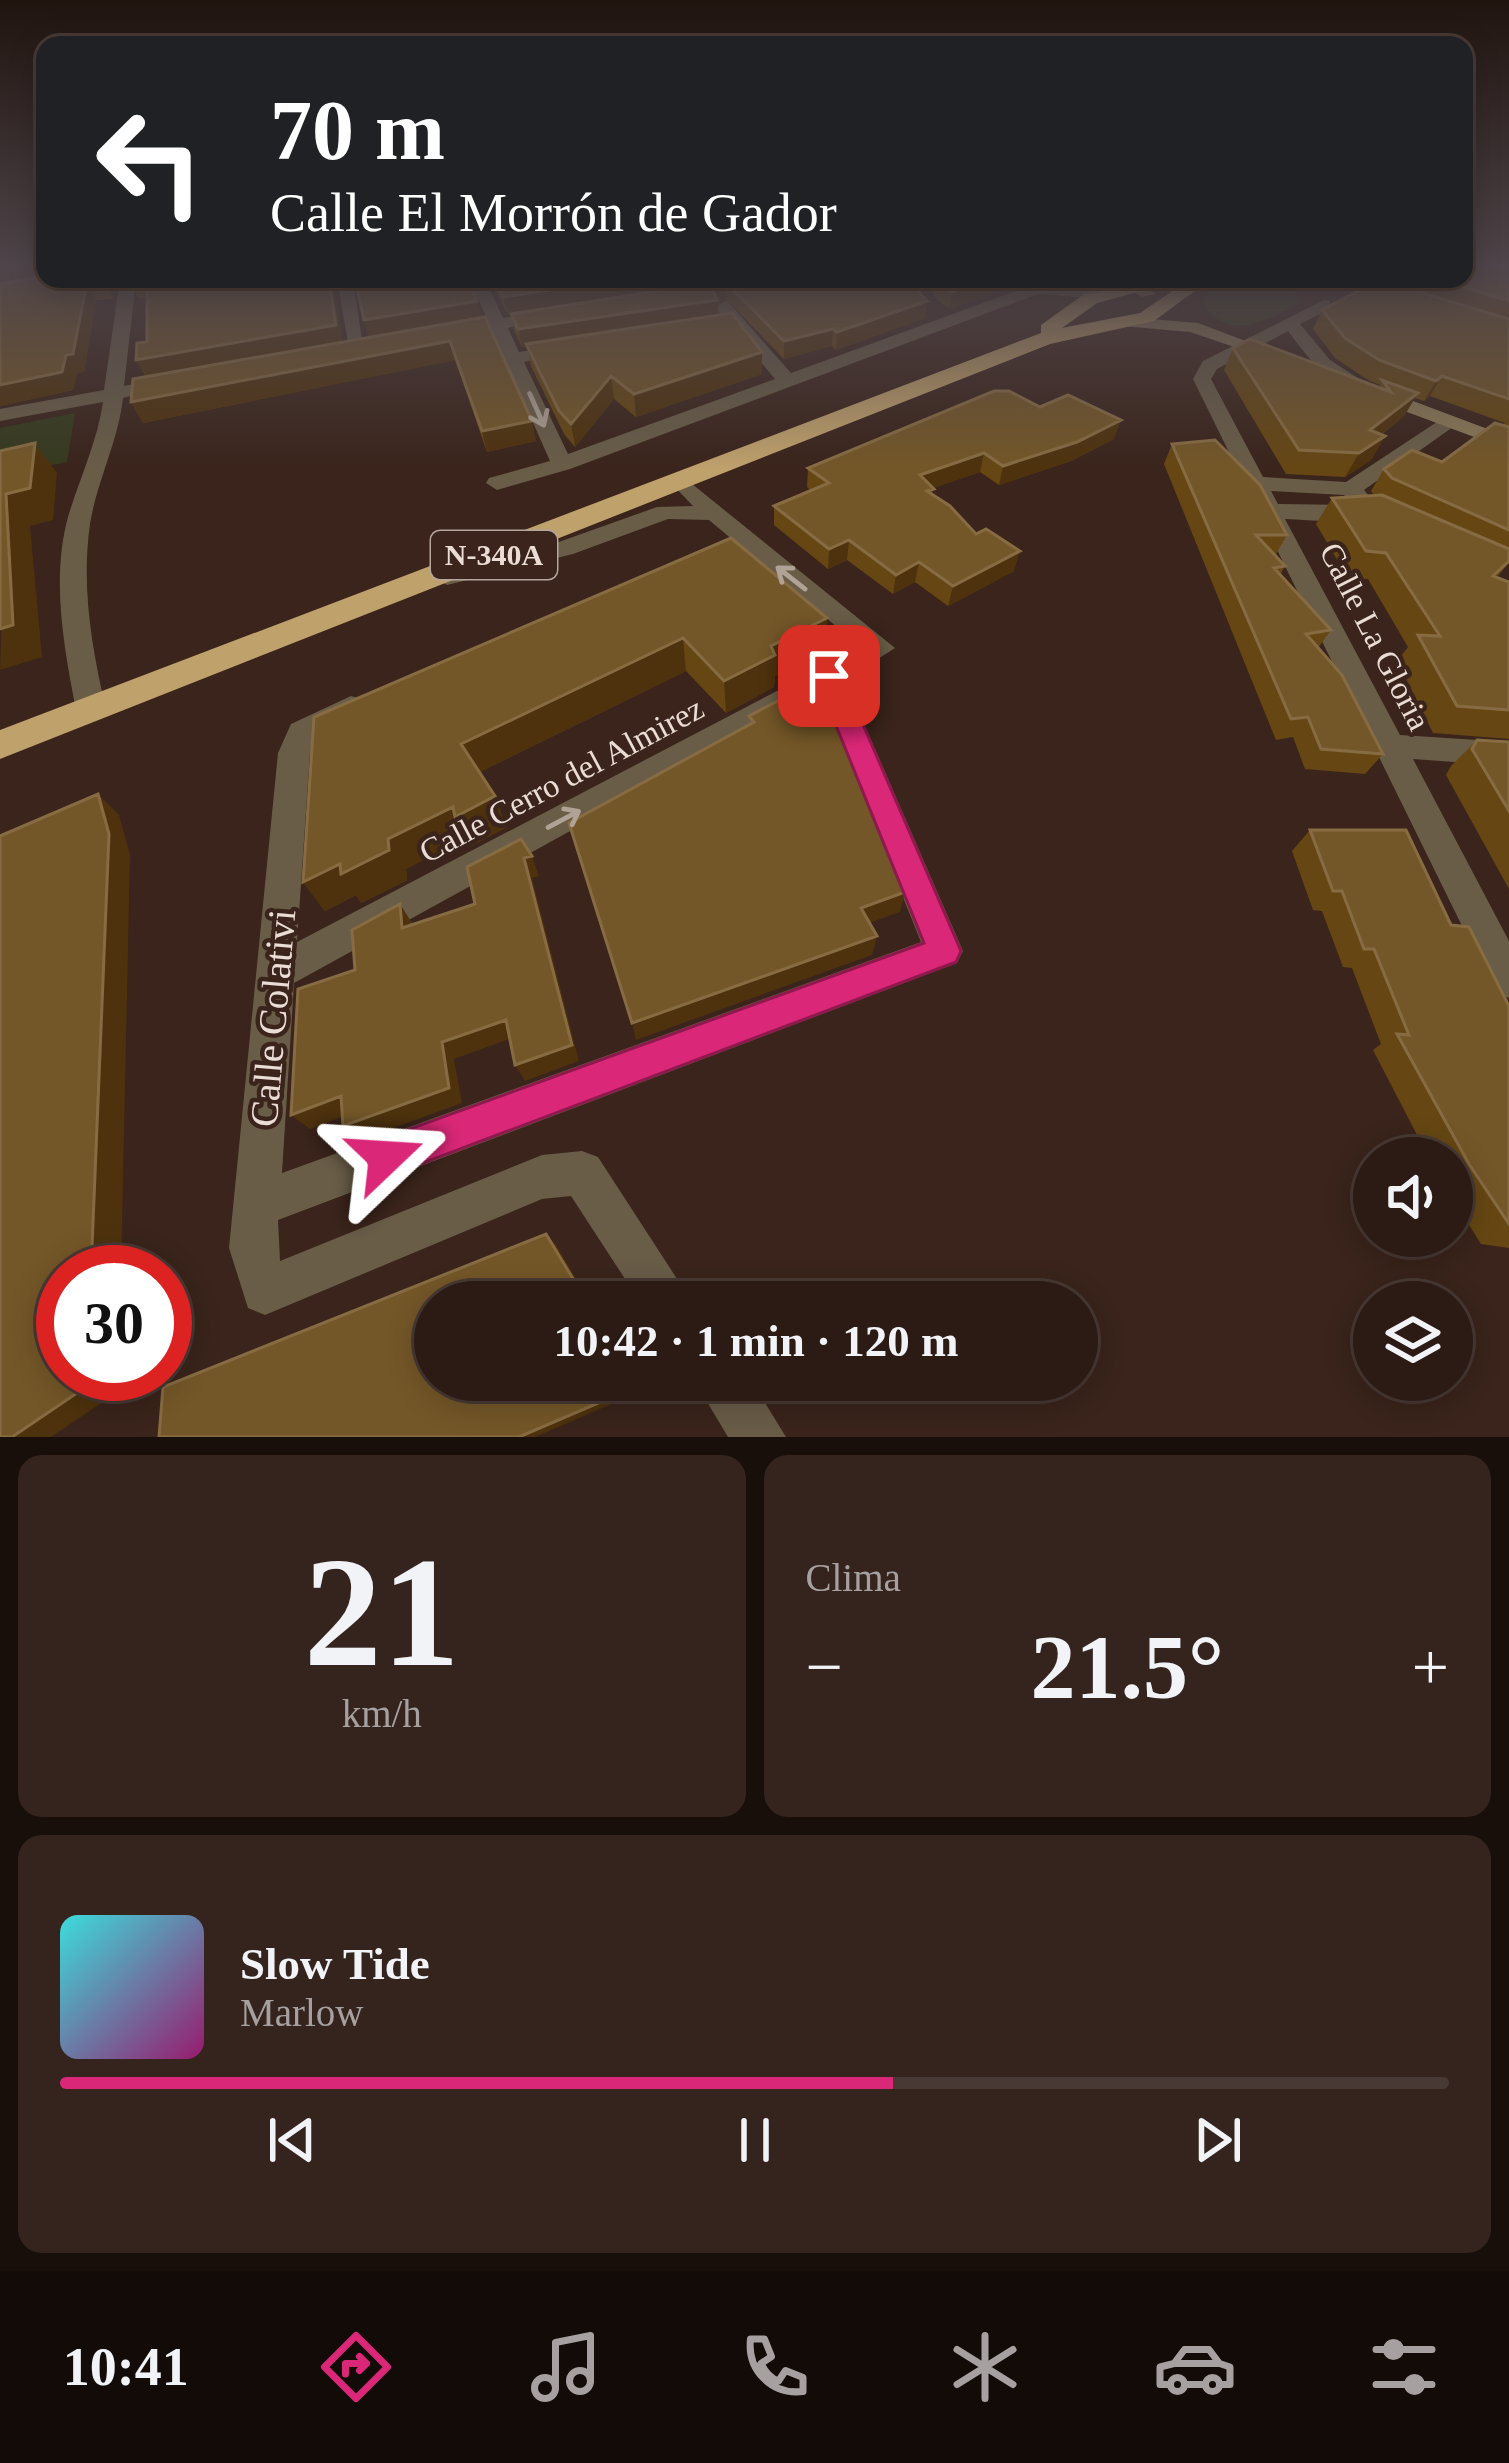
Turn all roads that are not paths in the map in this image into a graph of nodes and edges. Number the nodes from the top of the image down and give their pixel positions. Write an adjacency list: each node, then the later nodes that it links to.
1 (120, 336): 24 (street)
2 (356, 336): 17 (street)
3 (430, 336): 13 (street)
4 (504, 336): 19 (street)
5 (748, 336): 22 (street)
6 (918, 336): 22 (street)
7 (1036, 336): 20 (highway, N-340A)
8 (1055, 336): 20 (highway, N-340A)
9 (1219, 336): 15 (street)
10 (1224, 336): 15 (street)
11 (1269, 336): 15 (street)
12 (1301, 336): 23 (street)
13 (425, 337)
14 (380, 345): 17 (street)
15 (1249, 346): 23 (street); 31 (street, Calle La Gloria)
16 (581, 347): 19 (street)
17 (358, 349): 18 (street)
18 (335, 352)
19 (514, 358): 28 (street, one-way to 28)
20 (986, 361): 29 (highway, N-340A)
21 (201, 377): 24 (street)
22 (788, 382): 28 (street)
23 (1357, 386): 26 (street)
24 (112, 393): 25 (street); 38 (street)
25 (0, 415)
26 (1450, 422): 27 (street); 32 (street)
27 (1509, 444)
28 (562, 464): 30 (street)
29 (681, 482): 34 (street, Calle Cerro del Almirez); 35 (highway, N-340A)
30 (497, 483)
31 (1257, 483): 32 (street); 33 (street, Calle La Gloria)
32 (1366, 504): 33 (street)
33 (1272, 511): 40 (street, Calle La Gloria)
34 (713, 513): 35 (street); 36 (street, Calle Cerro del Almirez, one-way to 34)
35 (430, 581): 38 (highway, N-340A)
36 (829, 676): 42 (street, Calle Cerro del Almirez, one-way to 36); 44 (street)
37 (382, 694): 42 (street, Calle Colativi)
38 (91, 710): 39 (highway, N-340A)
39 (0, 745)
40 (1393, 746): 41 (street); 43 (street, Calle La Gloria)
41 (1509, 754)
42 (275, 973): 44 (street, Calle Colativi)
43 (1509, 980)
44 (256, 1204): 45 (street, Calle Colativi)
45 (654, 1281)
46 (734, 1401): 47 (street)
47 (759, 1437)

